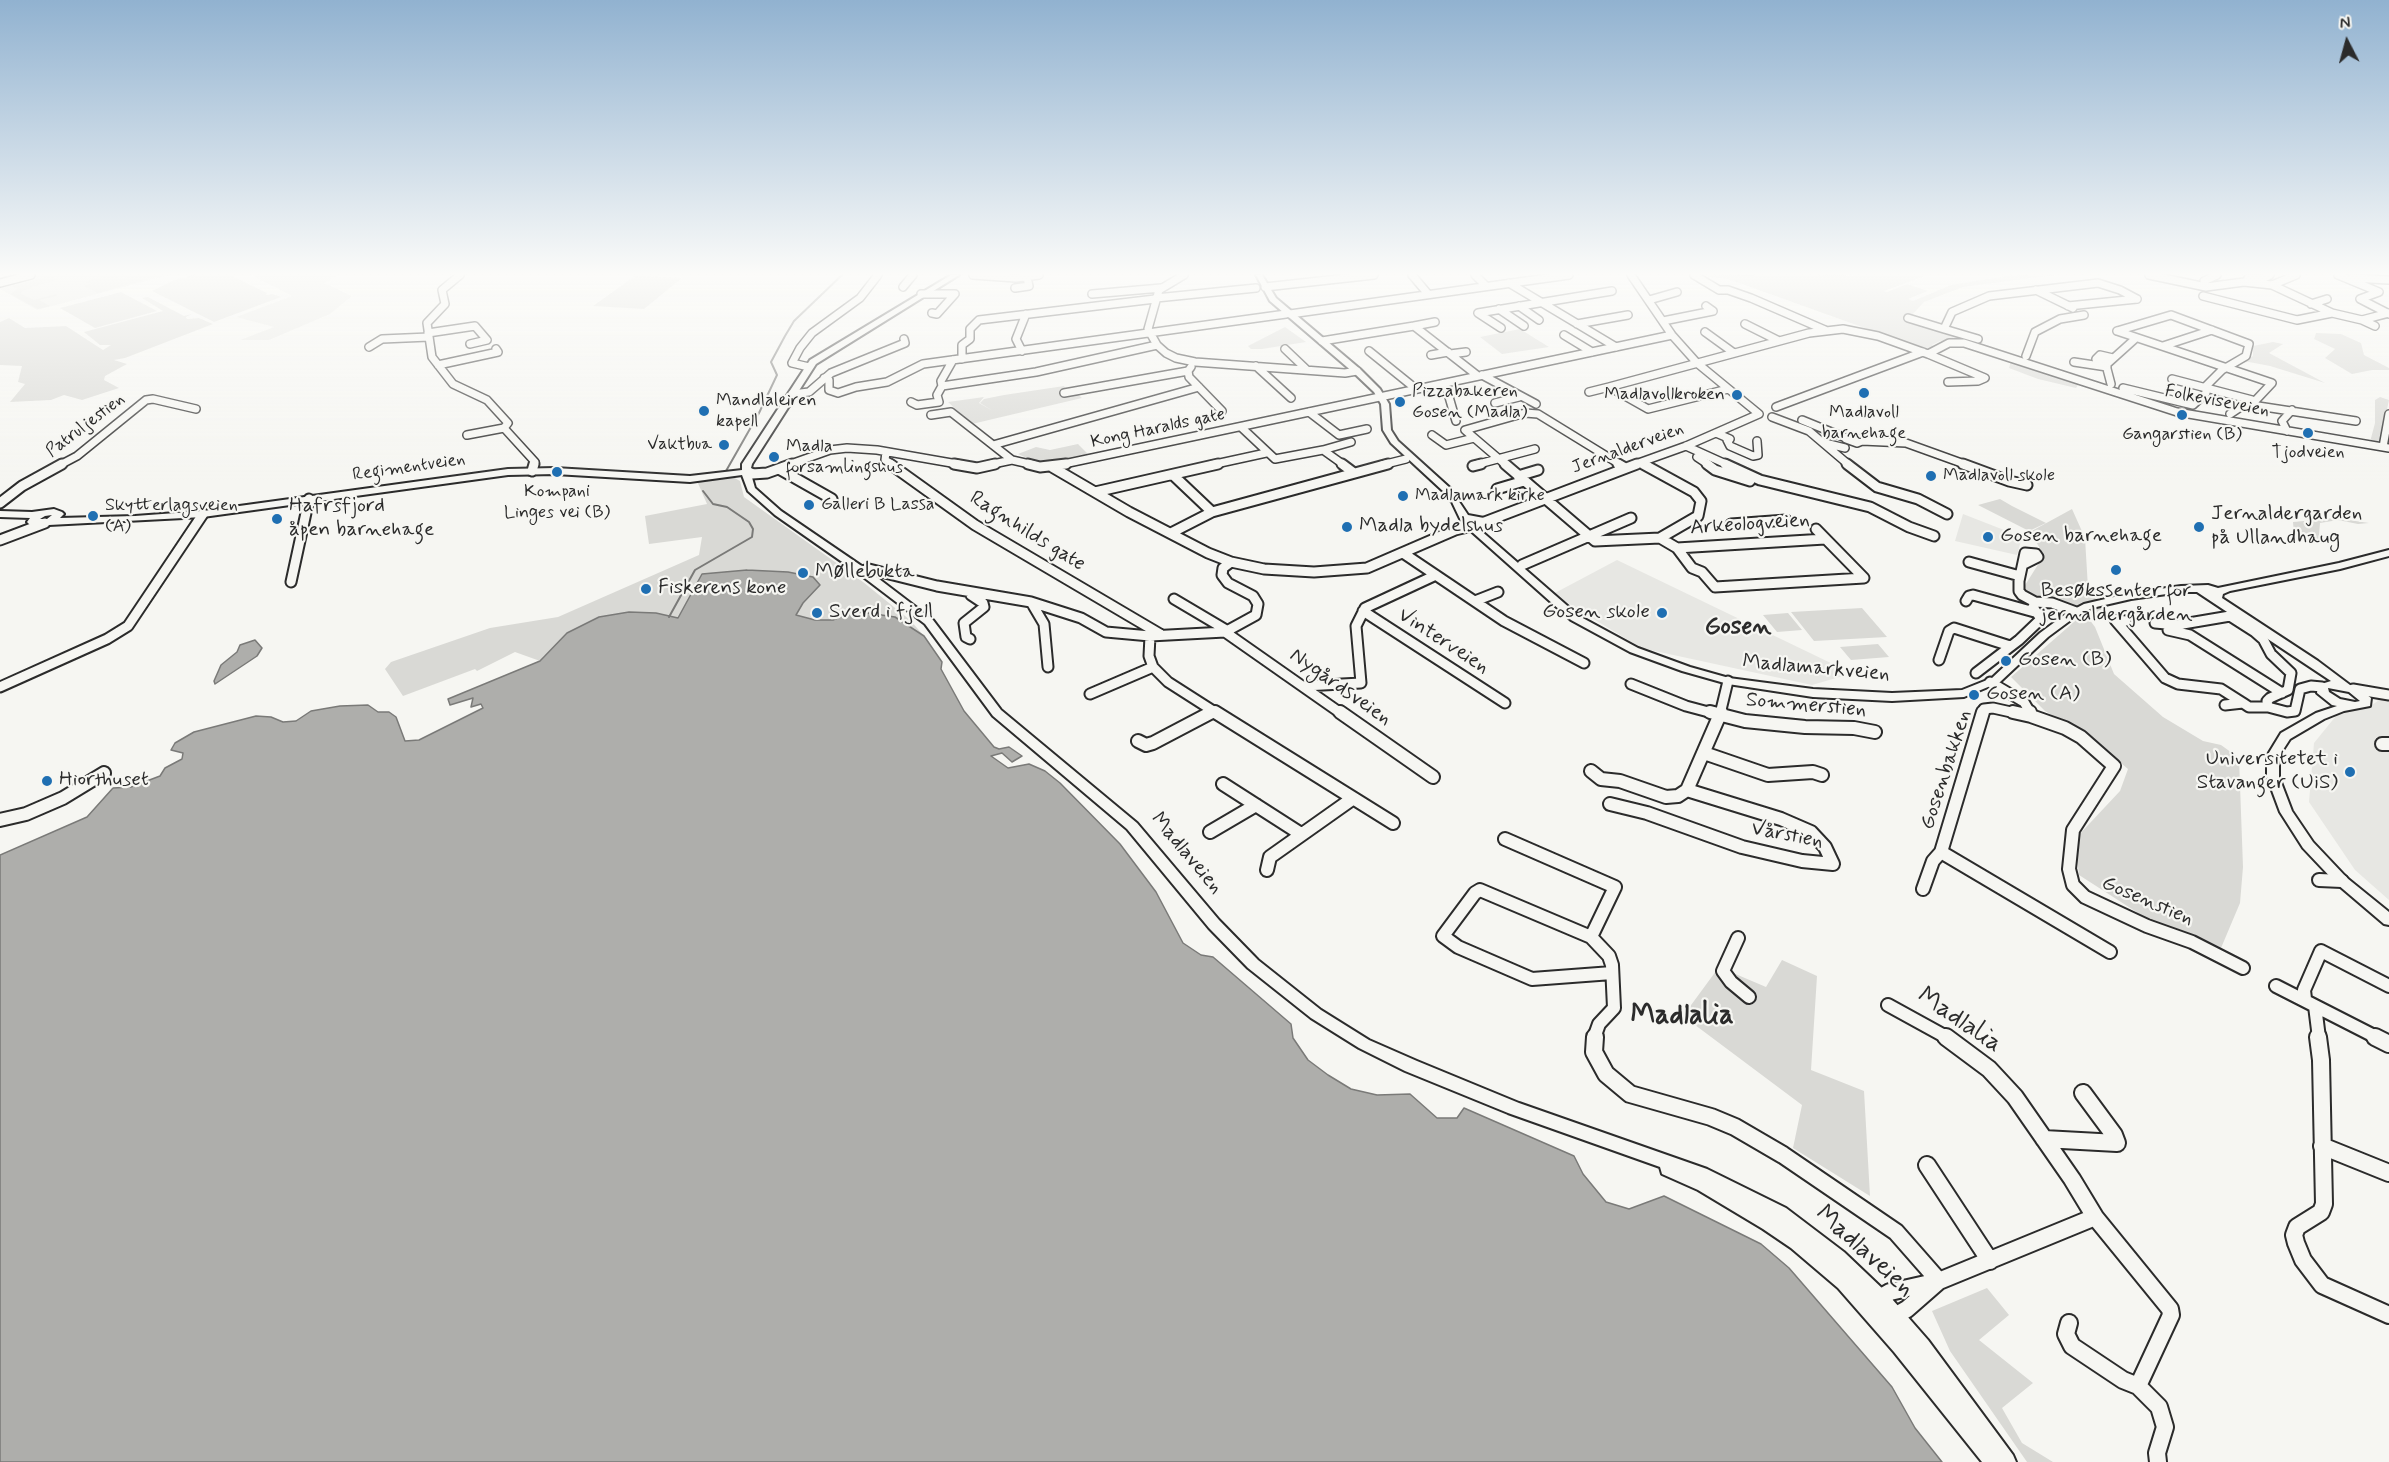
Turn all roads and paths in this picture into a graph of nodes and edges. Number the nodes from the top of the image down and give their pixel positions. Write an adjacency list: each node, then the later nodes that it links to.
1 (375, 343): 28 (street)
2 (429, 343): 48 (street)
3 (804, 343): 50 (street)
4 (840, 343): 50 (main road)
5 (904, 343): 56 (street)
6 (963, 343): 42 (street)
7 (1018, 343): 33 (street)
8 (1077, 343): 33 (street)
9 (1326, 343): 54 (main road)
10 (1436, 343): 37 (street)
11 (1578, 343): 36 (street)
12 (1610, 343): 29 (street)
13 (1634, 343): 29 (street, Kong Haralds gate)
14 (1679, 343): 46 (street)
15 (1722, 343): 38 (street)
16 (1771, 343): 38 (street)
17 (1898, 343): 39 (street)
18 (1951, 343): 39 (street, Folkeviseveien)
19 (1960, 343): 31 (street, Folkeviseveien)
20 (2031, 343): 41 (street)
21 (2131, 343): 47 (street)
22 (2154, 343): 27 (street)
23 (2170, 343): 27 (street)
24 (2247, 343): 51 (street)
25 (1991, 344): 31 (street); 41 (street)
26 (1157, 345): 44 (street); 61 (street)
27 (2163, 346): 51 (street)
28 (369, 347)
29 (1616, 347): 36 (street, Kong Haralds gate)
30 (1285, 348): 52 (street)
31 (1983, 348): 75 (street, Folkeviseveien)
32 (496, 349): 48 (street)
33 (1022, 351): 42 (street)
34 (1369, 351): 65 (street)
35 (1466, 352): 37 (street)
36 (1592, 352): 55 (street, Kong Haralds gate)
37 (1449, 353): 40 (street); 55 (street)
38 (1734, 353): 46 (street)
39 (1925, 353): 58 (street); 85 (street, Jernalderveien)
40 (1431, 355)
41 (2026, 356): 60 (street)
42 (962, 359): 43 (street)
43 (953, 360): 56 (street); 61 (street)
44 (1195, 362): 49 (street); 53 (street)
45 (2074, 362): 47 (street)
46 (1697, 363): 63 (street); 66 (street)
47 (2110, 363): 60 (street)
48 (438, 365): 92 (street)
49 (1256, 366): 52 (street); 74 (street)
50 (809, 367): 70 (main road)
51 (2224, 368): 64 (street); 78 (street)
52 (1307, 370): 54 (street)
53 (1188, 371): 62 (street); 68 (street)
54 (1357, 371): 72 (main road)
55 (1480, 375): 59 (street, Kong Haralds gate); 73 (street)
56 (824, 378): 70 (street)
57 (2172, 379): 64 (street)
58 (1948, 382)
59 (1445, 383): 65 (street, Kong Haralds gate); 89 (street)
60 (2111, 384): 69 (street)
61 (942, 386): 76 (street)
62 (1199, 387): 82 (street); 103 (street)
63 (1609, 387): 66 (street); 67 (street)
64 (2207, 388): 69 (street); 78 (street)
65 (1416, 389): 72 (street, Kong Haralds gate)
66 (1728, 389): 84 (street)
67 (1589, 392)
68 (1064, 393)
69 (2144, 393): 75 (street)
70 (792, 394): 122 (main road)
71 (1538, 395): 73 (street)
72 (1381, 396): 83 (street, Kong Haralds gate); 112 (main road, Madlamarkveien)
73 (1521, 397): 77 (street); 79 (street)
74 (1291, 398)
75 (2135, 399): 94 (street, Folkeviseveien)
76 (911, 402)
77 (1495, 403)
78 (2256, 403): 80 (street); 86 (street)
79 (1536, 404)
80 (2288, 407): 90 (street); 94 (street)
81 (196, 409): 133 (street, Patruljestien)
82 (1222, 411)
83 (1309, 412): 91 (street, Kong Haralds gate); 93 (street)
84 (1758, 412): 85 (street, Jernalderveien); 95 (street, Jernalderveien)
85 (1774, 413): 101 (street, Jernalderveien); 102 (street)
86 (2230, 414)
87 (2389, 414): 105 (street)
88 (931, 415): 103 (street)
89 (1456, 421)
90 (2356, 421)
91 (1241, 427): 110 (street); 117 (street, Kong Haralds gate)
92 (504, 428): 96 (street); 121 (street)
93 (1367, 429)
94 (2287, 431): 105 (street, Folkeviseveien)
95 (1716, 433): 99 (street); 107 (street, Jernalderveien)
96 (467, 435)
97 (1432, 435): 98 (street)
98 (1474, 438): 113 (street); 118 (street)
99 (1757, 441)
100 (1351, 442): 108 (street)
101 (1858, 442): 104 (street); 126 (street)
102 (1825, 443): 104 (street); 111 (street)
103 (993, 445): 114 (street)
104 (1845, 448): 111 (street)
105 (2387, 448)
106 (1535, 449): 113 (street)
107 (1687, 449): 115 (street, Jernalderveien); 149 (street)
108 (1323, 450): 110 (street); 123 (street)
109 (886, 452): 114 (street); 119 (street); 180 (street, Ragnhilds gate)
110 (1266, 453): 124 (street)
111 (1834, 453): 138 (street)
112 (1407, 458): 123 (street); 144 (main road, Madlamarkveien)
113 (1498, 459): 116 (street); 125 (street)
114 (1012, 460): 117 (street, Kong Haralds gate)
115 (1641, 463): 118 (street, Jernalderveien); 151 (street)
116 (1473, 466)
117 (1052, 467): 128 (street, Jernalderveien)
118 (1624, 468): 130 (street, Jernalderveien)
119 (779, 470): 122 (street); 132 (street)
120 (1538, 470): 125 (street)
121 (527, 471): 122 (main road, Regimentveien); 129 (main road, Regimentveien)
122 (749, 472): 163 (main road, Madlaveien)
123 (1354, 473): 134 (street)
124 (1173, 475): 128 (street); 134 (street)
125 (1521, 479): 127 (street); 130 (street)
126 (2027, 485)
127 (1497, 489)
128 (1095, 492): 148 (street, Jernalderveien)
129 (322, 497): 131 (main road, Regimentveien); 137 (street)
130 (1544, 498): 144 (street, Jernalderveien); 150 (street)
131 (309, 499): 136 (main road, Regimentveien); 137 (street)
132 (832, 499)
133 (0, 503)
134 (1212, 512): 148 (street)
135 (3, 514): 140 (main road, Regimentveien); 143 (main road, Regimentveien)
136 (203, 514): 141 (main road, Regimentveien); 193 (street)
137 (307, 514): 166 (street)
138 (1947, 514)
139 (1631, 518): 150 (street)
140 (46, 519): 141 (main road, Regimentveien); 141 (main road, Regimentveien); 143 (main road); 153 (street)
141 (105, 520)
142 (1786, 520): 145 (street)
143 (32, 522): 153 (street)
144 (1474, 522): 157 (street, Jernalderveien); 189 (main road, Madlamarkveien)
145 (1750, 523): 146 (street); 154 (street)
146 (1731, 524)
147 (1816, 529): 152 (street)
148 (1171, 533): 159 (street, Jernalderveien)
149 (1934, 536)
150 (1589, 538): 151 (street); 162 (street)
151 (1660, 538): 156 (street)
152 (1825, 539): 154 (street, Arkeologveien); 156 (street)
153 (2, 540)
154 (1767, 542): 156 (street, Arkeologveien)
155 (2389, 546): 169 (main road)
156 (1677, 548)
157 (1403, 553): 159 (street, Jernalderveien); 164 (street)
158 (2389, 553): 169 (main road)
159 (1231, 562): 179 (street)
160 (1969, 562): 165 (street)
161 (2024, 564): 165 (street)
162 (1522, 565)
163 (862, 572): 167 (street); 250 (main road, Madlaveien)
164 (1436, 575): 171 (street); 175 (street)
165 (2020, 576): 174 (street)
166 (291, 582)
167 (969, 592): 173 (street); 181 (street)
168 (1498, 592): 171 (street)
169 (2211, 593): 177 (main road, Madlamarkveien); 183 (main road)
170 (1174, 599): 179 (street, Nygårdsveien)
171 (1475, 601): 185 (street)
172 (1966, 601): 176 (street)
173 (1031, 602): 180 (street); 186 (street)
174 (2035, 602): 176 (street); 177 (street)
175 (1363, 610): 192 (street); 199 (street, Vinterveien)
176 (2038, 613): 182 (street)
177 (2074, 614): 190 (main road, Madlamarkveien)
178 (2126, 621): 200 (street)
179 (1227, 631): 180 (street); 192 (street, Nygårdsveien)
180 (1155, 635): 187 (street)
181 (970, 639)
182 (2010, 646): 184 (street); 188 (street)
183 (2306, 659): 194 (main road); 195 (main road)
184 (1939, 660)
185 (1584, 663)
186 (1048, 667)
187 (1153, 667): 197 (street); 204 (street)
188 (1976, 673)
189 (1728, 681): 190 (main road, Madlamarkveien); 205 (street)
190 (1993, 681): 206 (street)
191 (1631, 684): 205 (street, Sommerstien)
192 (1304, 686): 214 (street, Nygårdsveien)
193 (0, 687)
194 (2349, 688): 195 (main road); 198 (street); 201 (main road)
195 (2325, 691): 201 (main road); 203 (street); 207 (main road)
196 (2282, 693): 196 (street); 203 (street)
197 (1090, 694)
198 (2389, 697): 201 (street)
199 (1504, 703)
200 (2243, 703): 202 (street); 203 (street)
201 (2361, 704): 207 (main road)
202 (2224, 705)
203 (2268, 707)
204 (1212, 712): 209 (street); 217 (street)
205 (1720, 715): 208 (street, Sommerstien); 210 (street)
206 (2031, 716): 225 (street, Gosenbakken); 234 (street, Gosenstien)
207 (2320, 716): 228 (main road)
208 (1875, 732)
209 (1138, 741)
210 (1704, 753): 213 (street); 216 (street)
211 (1591, 771): 216 (street, Vårstien)
212 (104, 773): 220 (street)
213 (1822, 775)
214 (1433, 777)
215 (1223, 784): 218 (street)
216 (1687, 790): 219 (street, Vårstien)
217 (1352, 799): 221 (street); 223 (street)
218 (1257, 805): 222 (street); 223 (street)
219 (1618, 808)
220 (0, 820)
221 (1393, 823)
222 (1210, 832)
223 (1301, 834): 226 (street)
224 (1504, 838): 231 (street)
225 (1941, 852): 229 (street, Gosenbakken); 233 (street, Gosenbakken)
226 (1267, 870)
227 (2319, 880): 228 (street)
228 (2342, 881): 230 (main road)
229 (1923, 889)
230 (2389, 920)
231 (1591, 937): 235 (street); 235 (street)
232 (1738, 938): 238 (street)
233 (2110, 952)
234 (2243, 968)
235 (1612, 973): 249 (street)
236 (2276, 986): 239 (street)
237 (2389, 986): 239 (street)
238 (1749, 997)
239 (2310, 1003): 241 (street); 244 (street)
240 (1888, 1005): 243 (street, Madlalia)
241 (2389, 1044)
242 (2083, 1093): 243 (street)
243 (2044, 1139): 247 (street, Madlalia)
244 (2322, 1146): 246 (street); 251 (street)
245 (1927, 1165): 248 (street)
246 (2389, 1173)
247 (2095, 1217): 248 (street); 254 (street, Madlalia)
248 (1990, 1260): 249 (street)
249 (1939, 1281): 250 (street); 252 (street)
250 (1876, 1304): 252 (main road, Madlaveien); 255 (main road, Madlaveien)
251 (2389, 1315)
252 (1895, 1316): 256 (main road, Madlaveien)
253 (2069, 1323): 254 (street)
254 (2138, 1386): 257 (street)
255 (1995, 1462)
256 (2006, 1462)
257 (2158, 1462)

